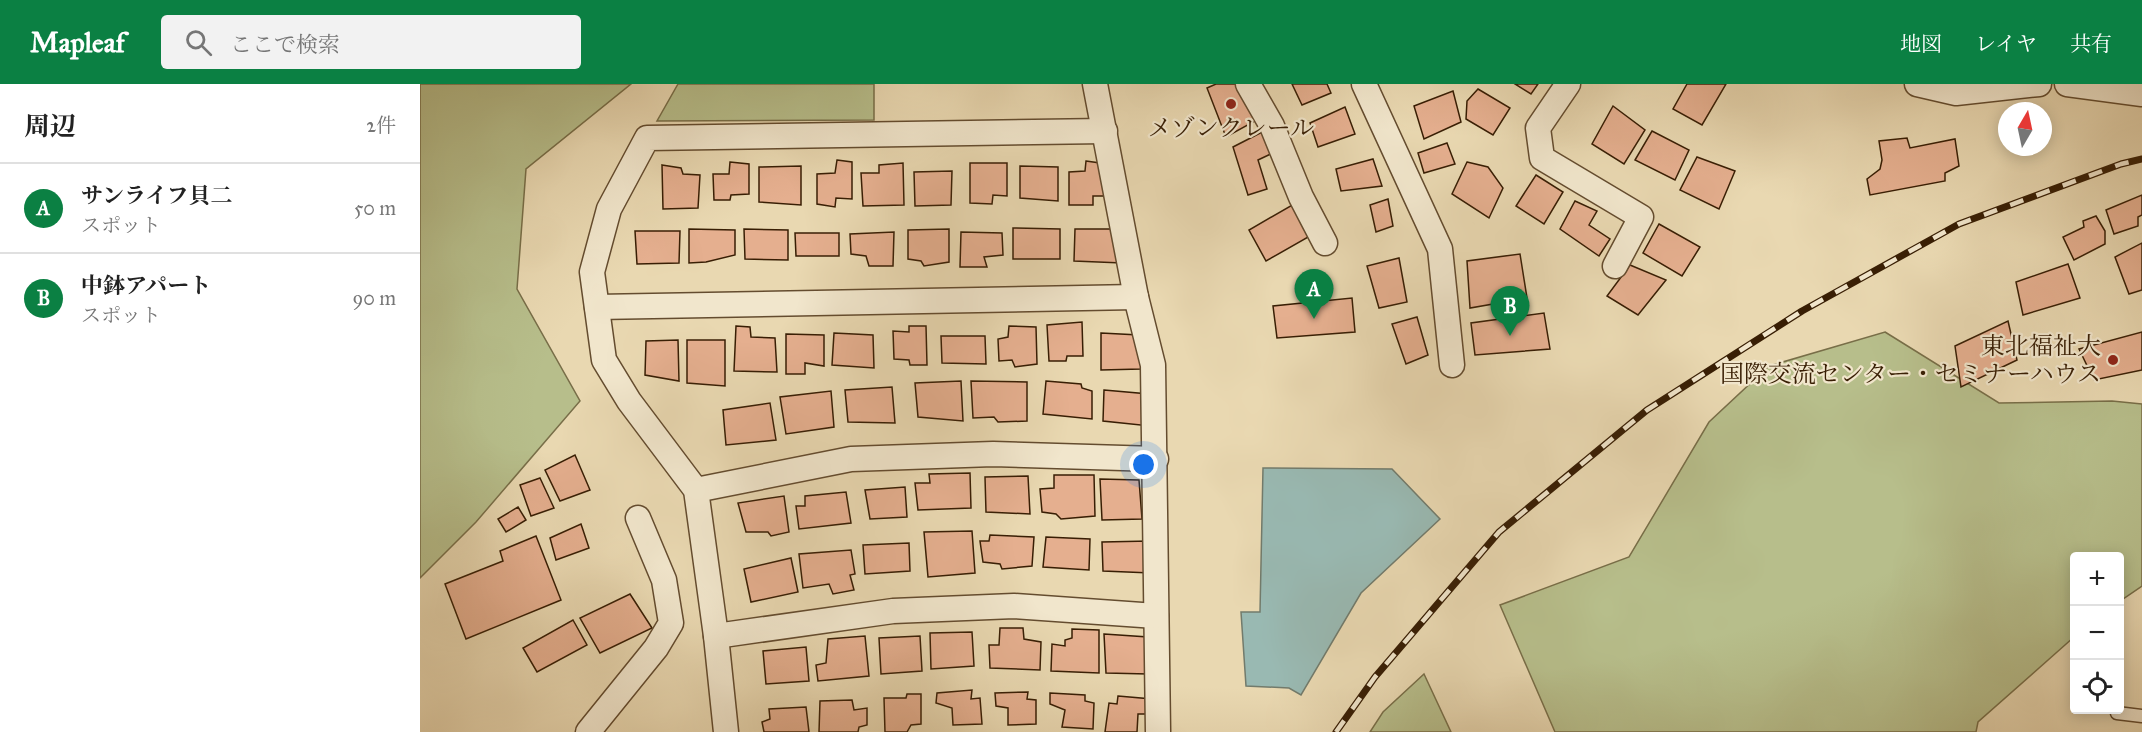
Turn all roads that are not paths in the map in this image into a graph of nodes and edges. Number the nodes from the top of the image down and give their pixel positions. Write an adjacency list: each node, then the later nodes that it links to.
1 (1095, 84): 9 (street)
2 (1248, 84): 10 (street)
3 (1364, 84): 14 (street)
4 (1568, 84): 11 (street)
5 (1917, 84): 6 (street)
6 (2039, 84)
7 (2067, 84): 8 (street)
8 (2142, 94)
9 (1105, 131): 12 (street); 13 (street)
10 (1328, 241)
11 (1615, 266)
12 (1136, 297): 13 (street); 15 (street)
13 (597, 307): 16 (street)
14 (1452, 365)
15 (1156, 459): 16 (street); 18 (street)
16 (696, 490): 19 (street)
17 (638, 518): 22 (street)
18 (1156, 616): 19 (street); 24 (street)
19 (716, 636): 23 (street)
20 (2124, 714): 21 (lane)
21 (2142, 716)
22 (588, 732)
23 (726, 732)
24 (1158, 732)

